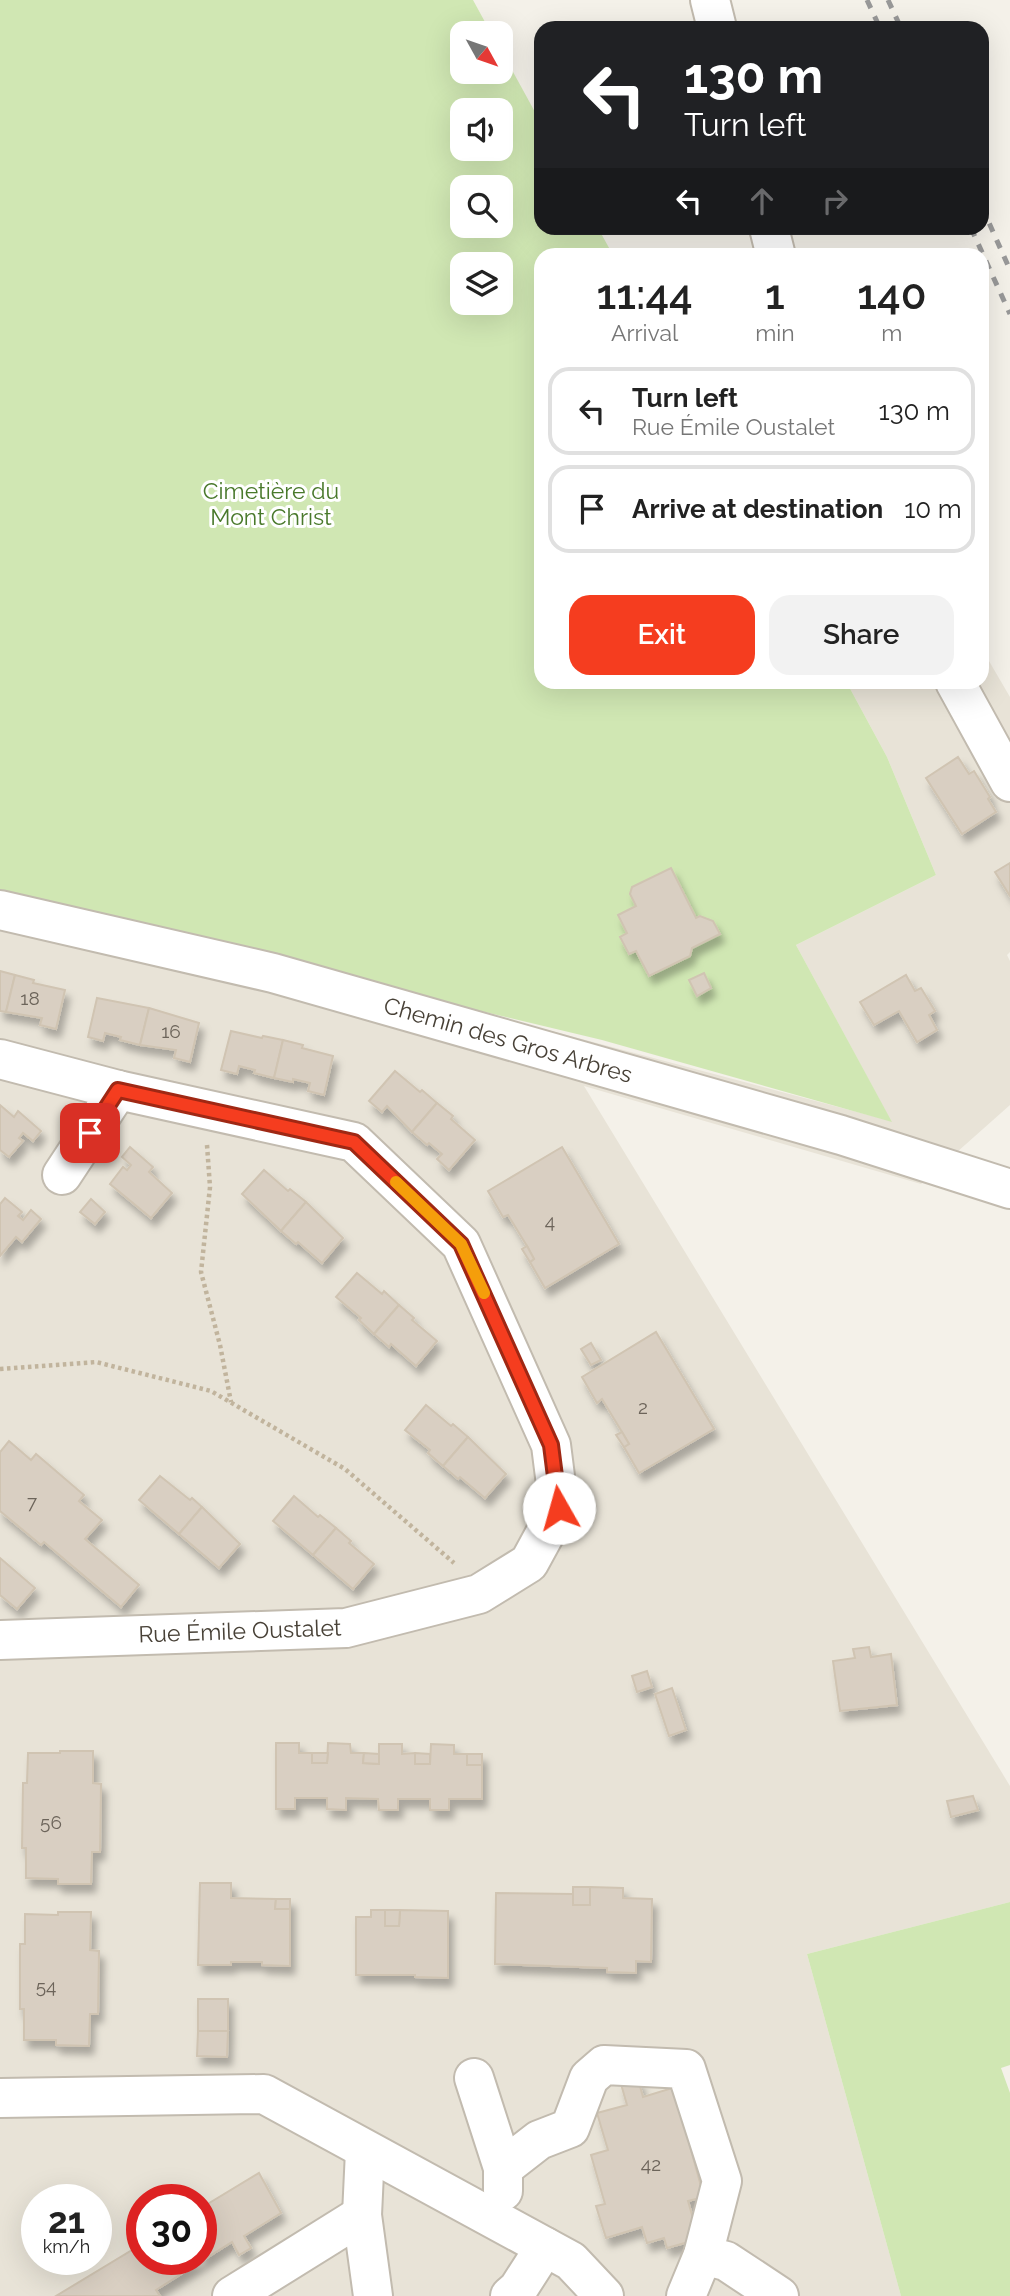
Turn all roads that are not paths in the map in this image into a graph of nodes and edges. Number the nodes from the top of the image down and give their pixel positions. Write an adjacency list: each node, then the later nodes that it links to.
1 (710, 0): 2 (street)
2 (715, 21)
3 (959, 689): 4 (street)
4 (1010, 782)
5 (0, 910): 9 (street, Chemin des Gros Arbres)
6 (0, 1059): 7 (street, Rue Émile Oustalet)
7 (118, 1090): 8 (street); 10 (street, Rue Émile Oustalet)
8 (62, 1175)
9 (1010, 1189)
10 (0, 1640)
11 (474, 2078): 14 (street)
12 (0, 2098): 13 (street)
13 (365, 2151): 15 (street); 16 (street)
14 (503, 2168): 16 (street); 18 (street)
15 (362, 2215): 19 (street); 20 (street)
16 (503, 2225): 17 (street)
17 (545, 2247): 21 (street); 22 (street)
18 (703, 2255): 23 (street); 24 (street)
19 (232, 2296)
20 (373, 2296)
21 (510, 2296)
22 (604, 2296)
23 (686, 2296)
24 (779, 2296)

